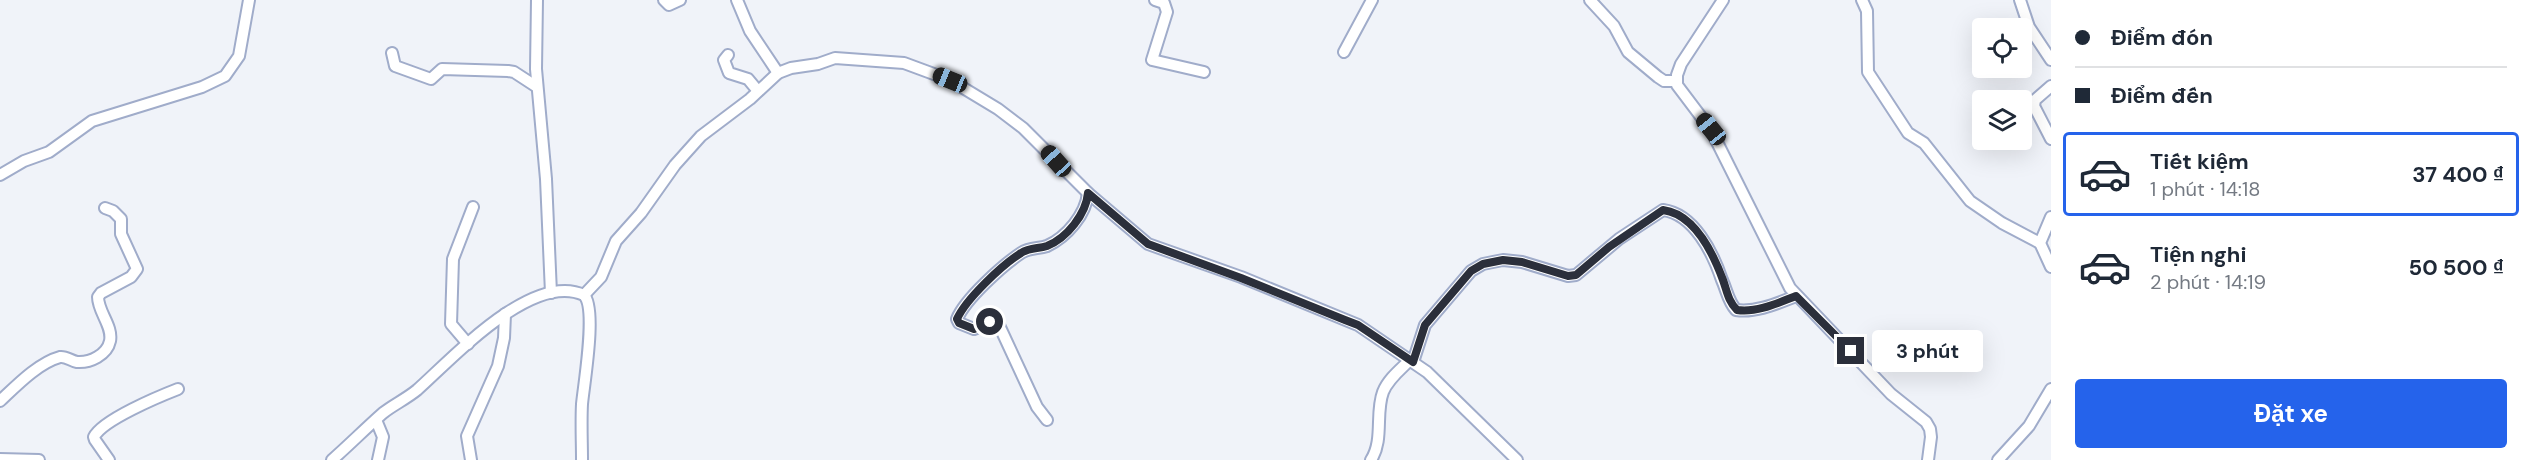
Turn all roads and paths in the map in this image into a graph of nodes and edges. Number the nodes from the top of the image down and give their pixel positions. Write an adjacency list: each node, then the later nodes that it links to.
1 (249, 0): 23 (street)
2 (537, 0): 20 (street)
3 (664, 0): 4 (street)
4 (680, 0)
5 (737, 0): 17 (street)
6 (1155, 0): 16 (street)
7 (1372, 0): 12 (street)
8 (1590, 0): 18 (street)
9 (1723, 0): 18 (street)
10 (1862, 0): 28 (street)
11 (2020, 0): 15 (street)
12 (1344, 52)
13 (392, 53): 20 (street)
14 (728, 55): 21 (street)
15 (2051, 60)
16 (1204, 72)
17 (778, 73): 21 (street); 24 (street)
18 (1677, 81): 32 (street)
19 (2051, 86): 22 (street)
20 (537, 87): 30 (street)
21 (758, 91): 31 (street)
22 (2051, 139)
23 (0, 175)
24 (1088, 193): 35 (street); 40 (street)
25 (473, 207): 34 (street)
26 (105, 208): 38 (street)
27 (2051, 217): 28 (street)
28 (2040, 243): 29 (street)
29 (2051, 267)
30 (551, 293): 31 (street); 33 (street)
31 (584, 295): 47 (street)
32 (1796, 296): 35 (street); 50 (street)
33 (505, 314): 34 (street); 46 (street)
34 (468, 344): 39 (street)
35 (1412, 361): 48 (street); 49 (street)
36 (178, 389): 43 (street)
37 (2051, 389): 51 (street)
38 (0, 401)
39 (376, 420): 44 (street); 45 (street)
40 (1047, 420)
41 (0, 459): 42 (street)
42 (39, 460)
43 (109, 460)
44 (332, 460)
45 (378, 460)
46 (471, 460)
47 (582, 460)
48 (1371, 460)
49 (1517, 460)
50 (1928, 460)
51 (1998, 460)

